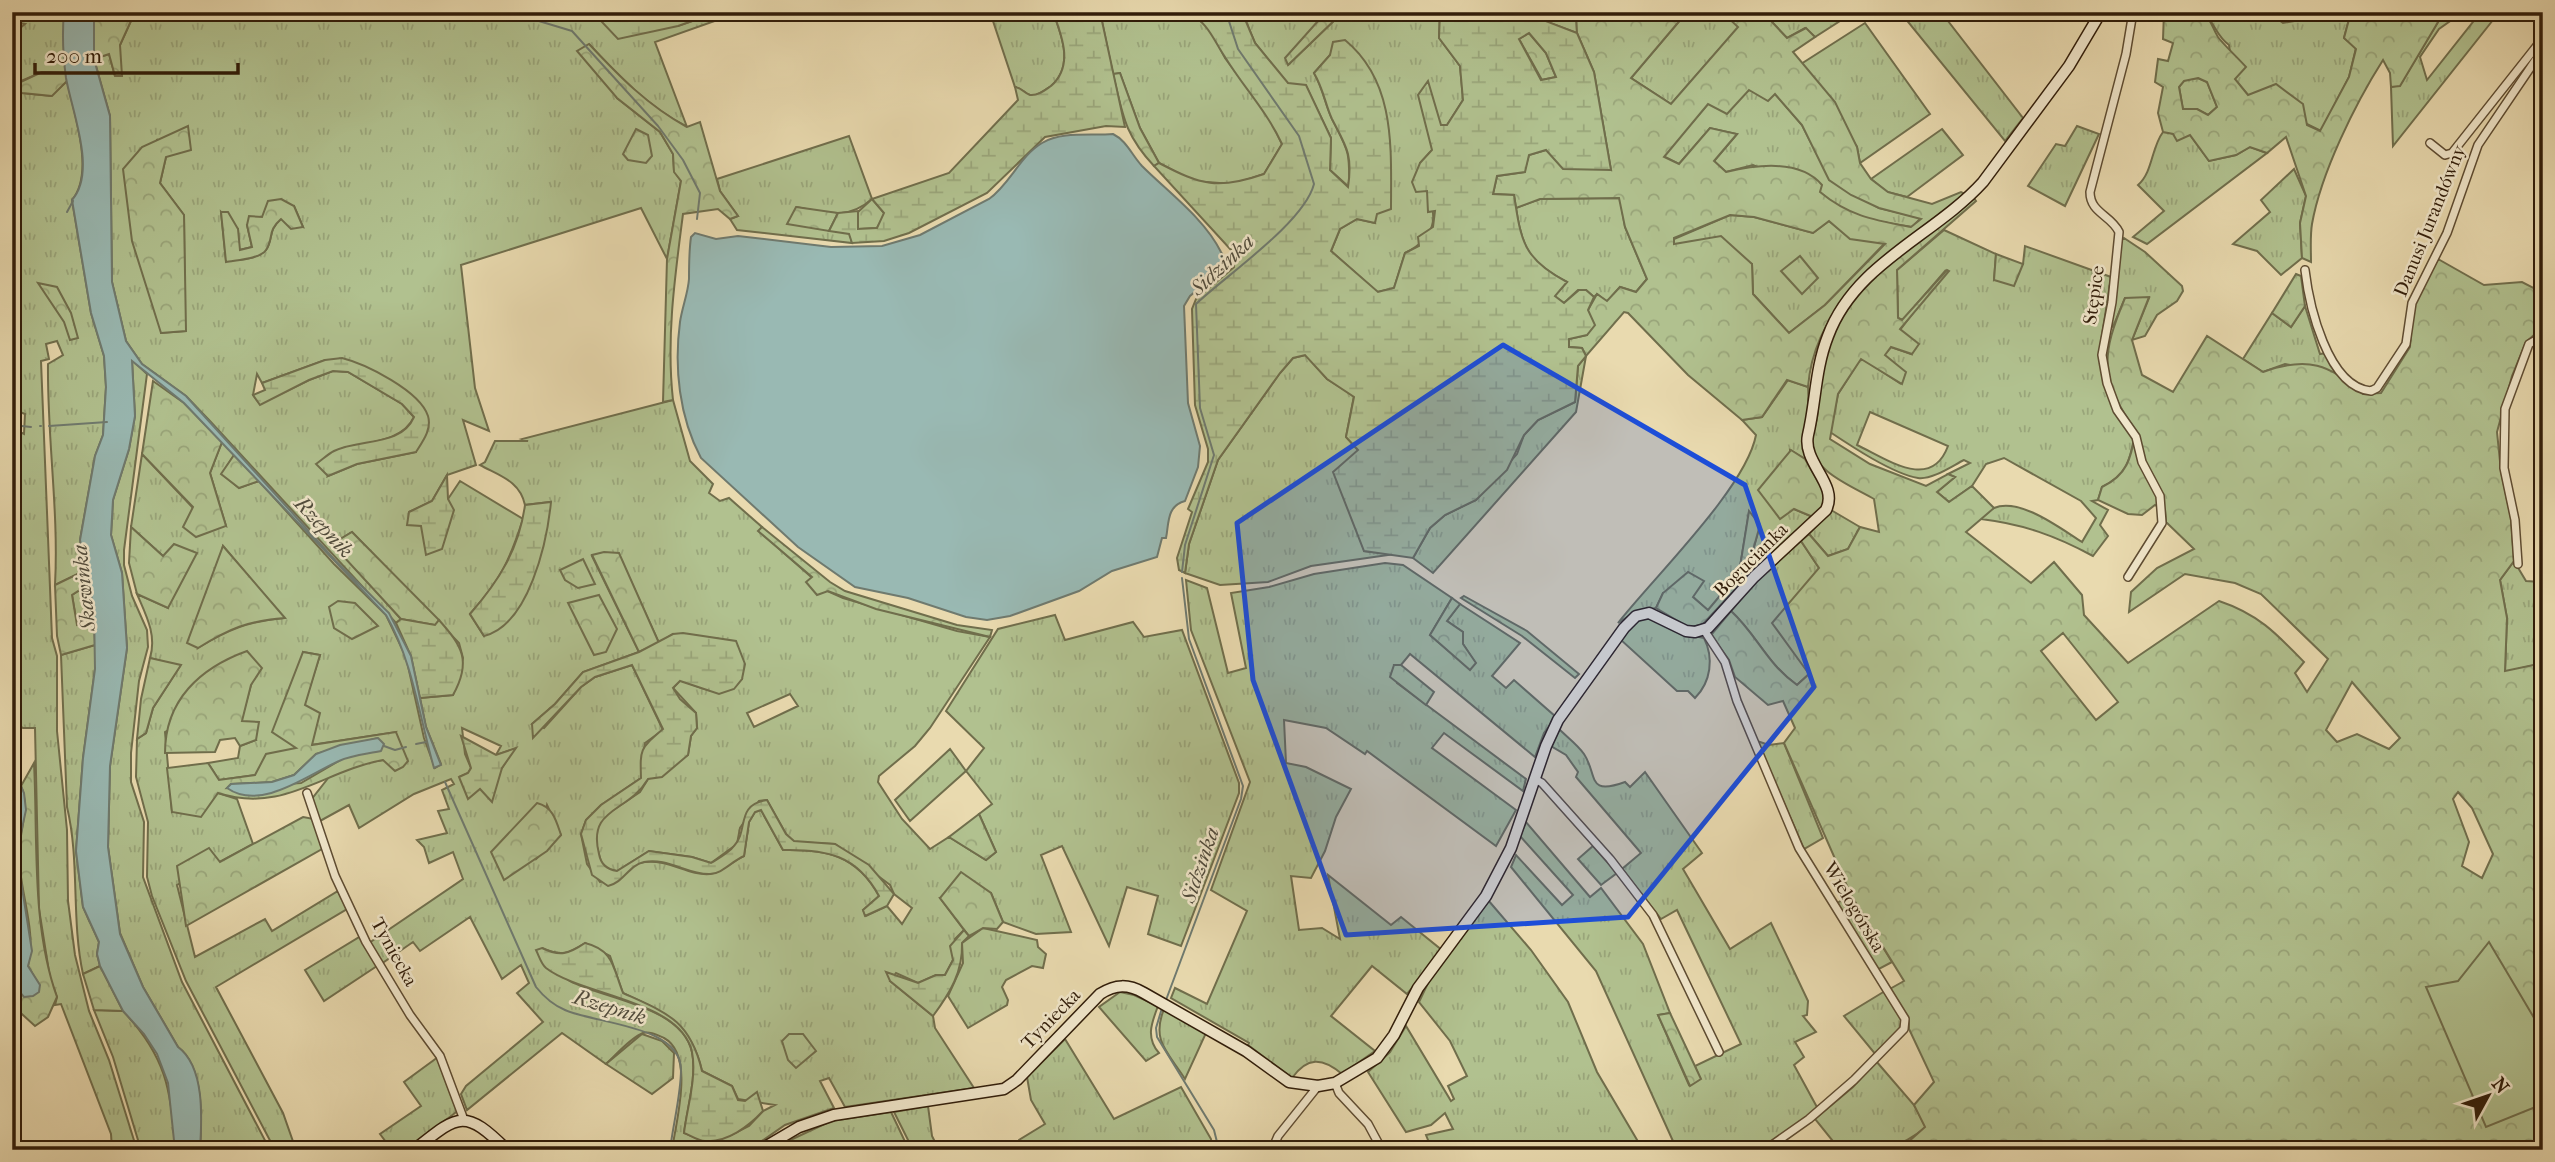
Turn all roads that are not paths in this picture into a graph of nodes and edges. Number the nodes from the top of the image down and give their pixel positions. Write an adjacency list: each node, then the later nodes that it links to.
1 (2101, 12): 10 (street, Bogucianka)
2 (2133, 12): 9 (street, Stępice)
3 (2543, 38): 5 (street)
4 (2543, 49): 6 (street, Danusi Jurandówny)
5 (2430, 143)
6 (2305, 270)
7 (2543, 336): 8 (street)
8 (2518, 564)
9 (2128, 577)
10 (1704, 630): 11 (street); 24 (street, Wielogórska)
11 (1535, 779): 13 (street); 14 (street, Tyniecka)
12 (307, 793): 16 (street, Tyniecka)
13 (1719, 1052)
14 (1335, 1083): 15 (street, Tyniecka); 23 (street)
15 (1318, 1086): 21 (street, Tyniecka); 22 (street)
16 (464, 1120): 19 (street); 20 (street)
17 (12, 1142): 18 (street)
18 (21, 1150)
19 (414, 1150)
20 (507, 1150)
21 (760, 1150)
22 (1272, 1150)
23 (1382, 1150)
24 (1765, 1150)

